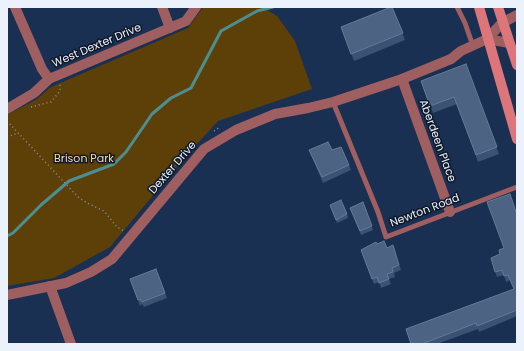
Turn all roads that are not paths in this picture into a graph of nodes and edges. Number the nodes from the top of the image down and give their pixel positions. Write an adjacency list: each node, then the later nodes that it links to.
1 (15, 7): 14 (street)
2 (162, 7): 9 (street)
3 (196, 7): 9 (street, West Dexter Drive)
4 (457, 7): 12 (lane)
5 (479, 7): 10 (main road)
6 (498, 7): 8 (main road)
7 (517, 15): 8 (street)
8 (502, 23): 10 (street); 11 (main road)
9 (170, 28): 14 (street, West Dexter Drive)
10 (488, 39): 11 (street); 12 (street, Dexter Drive); 18 (main road)
11 (513, 42): 13 (main road)
12 (473, 46): 15 (street, Dexter Drive)
13 (517, 65)
14 (49, 79): 17 (street, West Dexter Drive)
15 (402, 79): 16 (street, Dexter Drive); 20 (street, Aberdeen Place)
16 (333, 102): 20 (lane, Newton Road); 21 (street, Dexter Drive)
17 (7, 109)
18 (517, 139)
19 (517, 187): 20 (lane, Newton Road)
20 (450, 212)
21 (50, 286): 22 (street, Dexter Drive); 23 (street)
22 (7, 295)
23 (70, 344)

